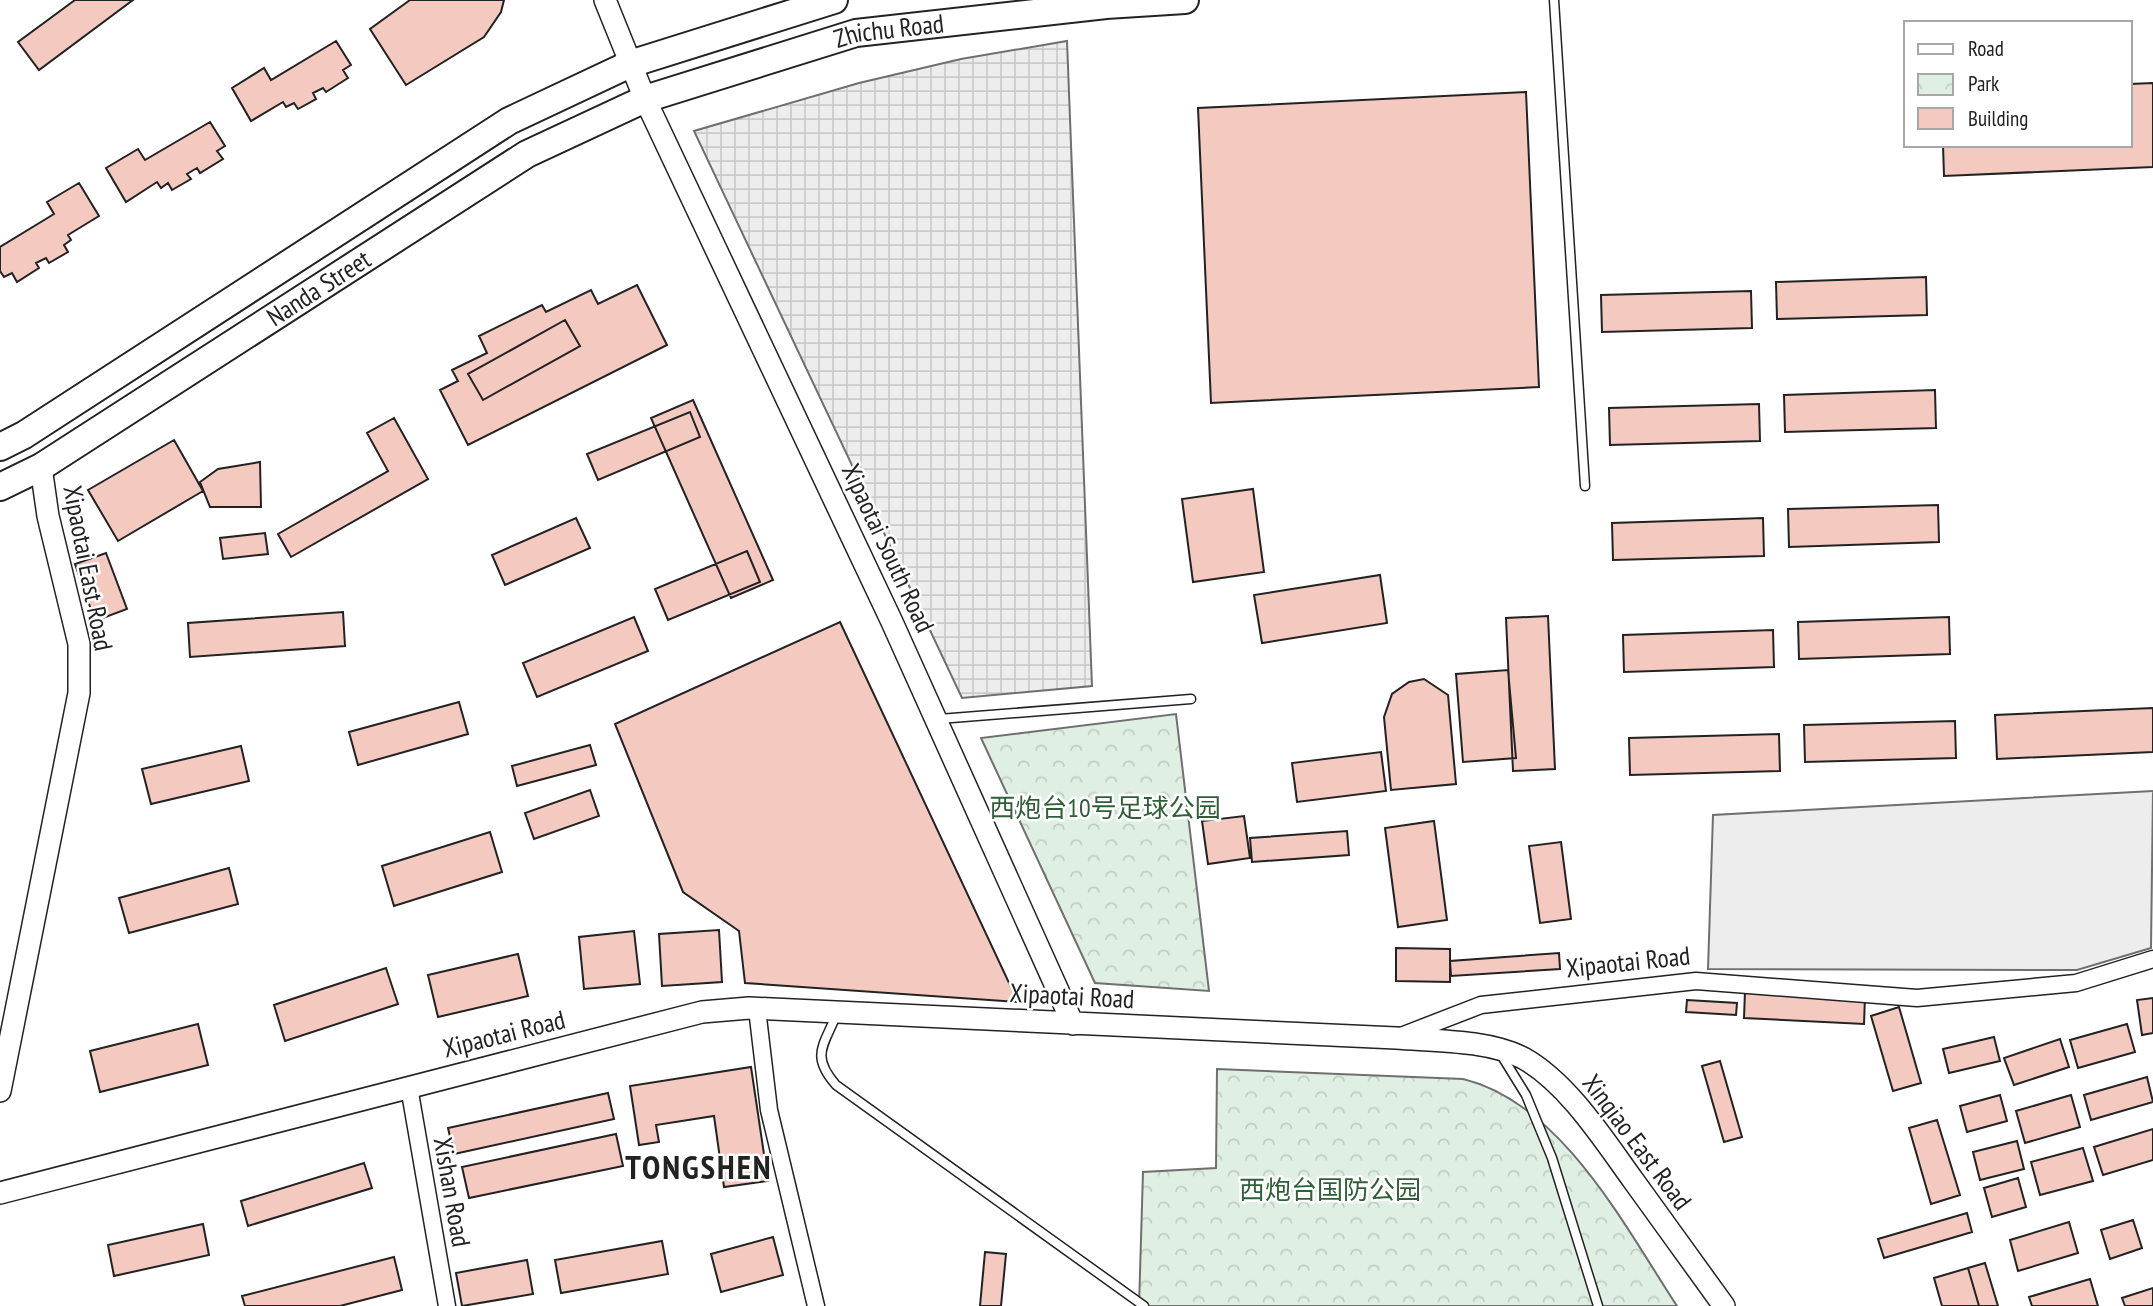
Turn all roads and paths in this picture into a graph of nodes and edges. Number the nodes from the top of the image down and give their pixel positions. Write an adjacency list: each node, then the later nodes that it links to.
1 (605, 0): 5 (street)
2 (834, 0): 5 (main road, Zhichu Road)
3 (1185, 0): 6 (main road, Zhichu Road)
4 (1554, 0): 9 (lane)
5 (630, 64): 6 (street, Xipaotai South Road); 7 (main road, Nanda Street)
6 (645, 99): 8 (main road, Nanda Street); 12 (street, Xipaotai South Road)
7 (0, 447)
8 (41, 467): 10 (main road, Nanda Street); 20 (street, Xipaotai East Road)
9 (1585, 486)
10 (0, 487)
11 (1191, 699): 12 (lane)
12 (936, 719): 16 (street, Xipaotai South Road)
13 (2153, 959): 17 (street, Xipaotai Road)
14 (757, 1009): 15 (street, Xipaotai Road); 19 (street, Xipaotai Road); 23 (street)
15 (838, 1013): 16 (street, Xipaotai Road); 24 (lane)
16 (1073, 1024): 17 (street, Xipaotai Road)
17 (1396, 1038): 18 (street, Xinqiao East Road)
18 (1499, 1051): 25 (lane); 26 (street, Xinqiao East Road)
19 (409, 1087): 21 (street, Xipaotai Road); 22 (street, Xishan Road)
20 (0, 1091)
21 (0, 1193)
22 (447, 1306)
23 (816, 1306)
24 (1144, 1306)
25 (1598, 1306)
26 (1724, 1306)

